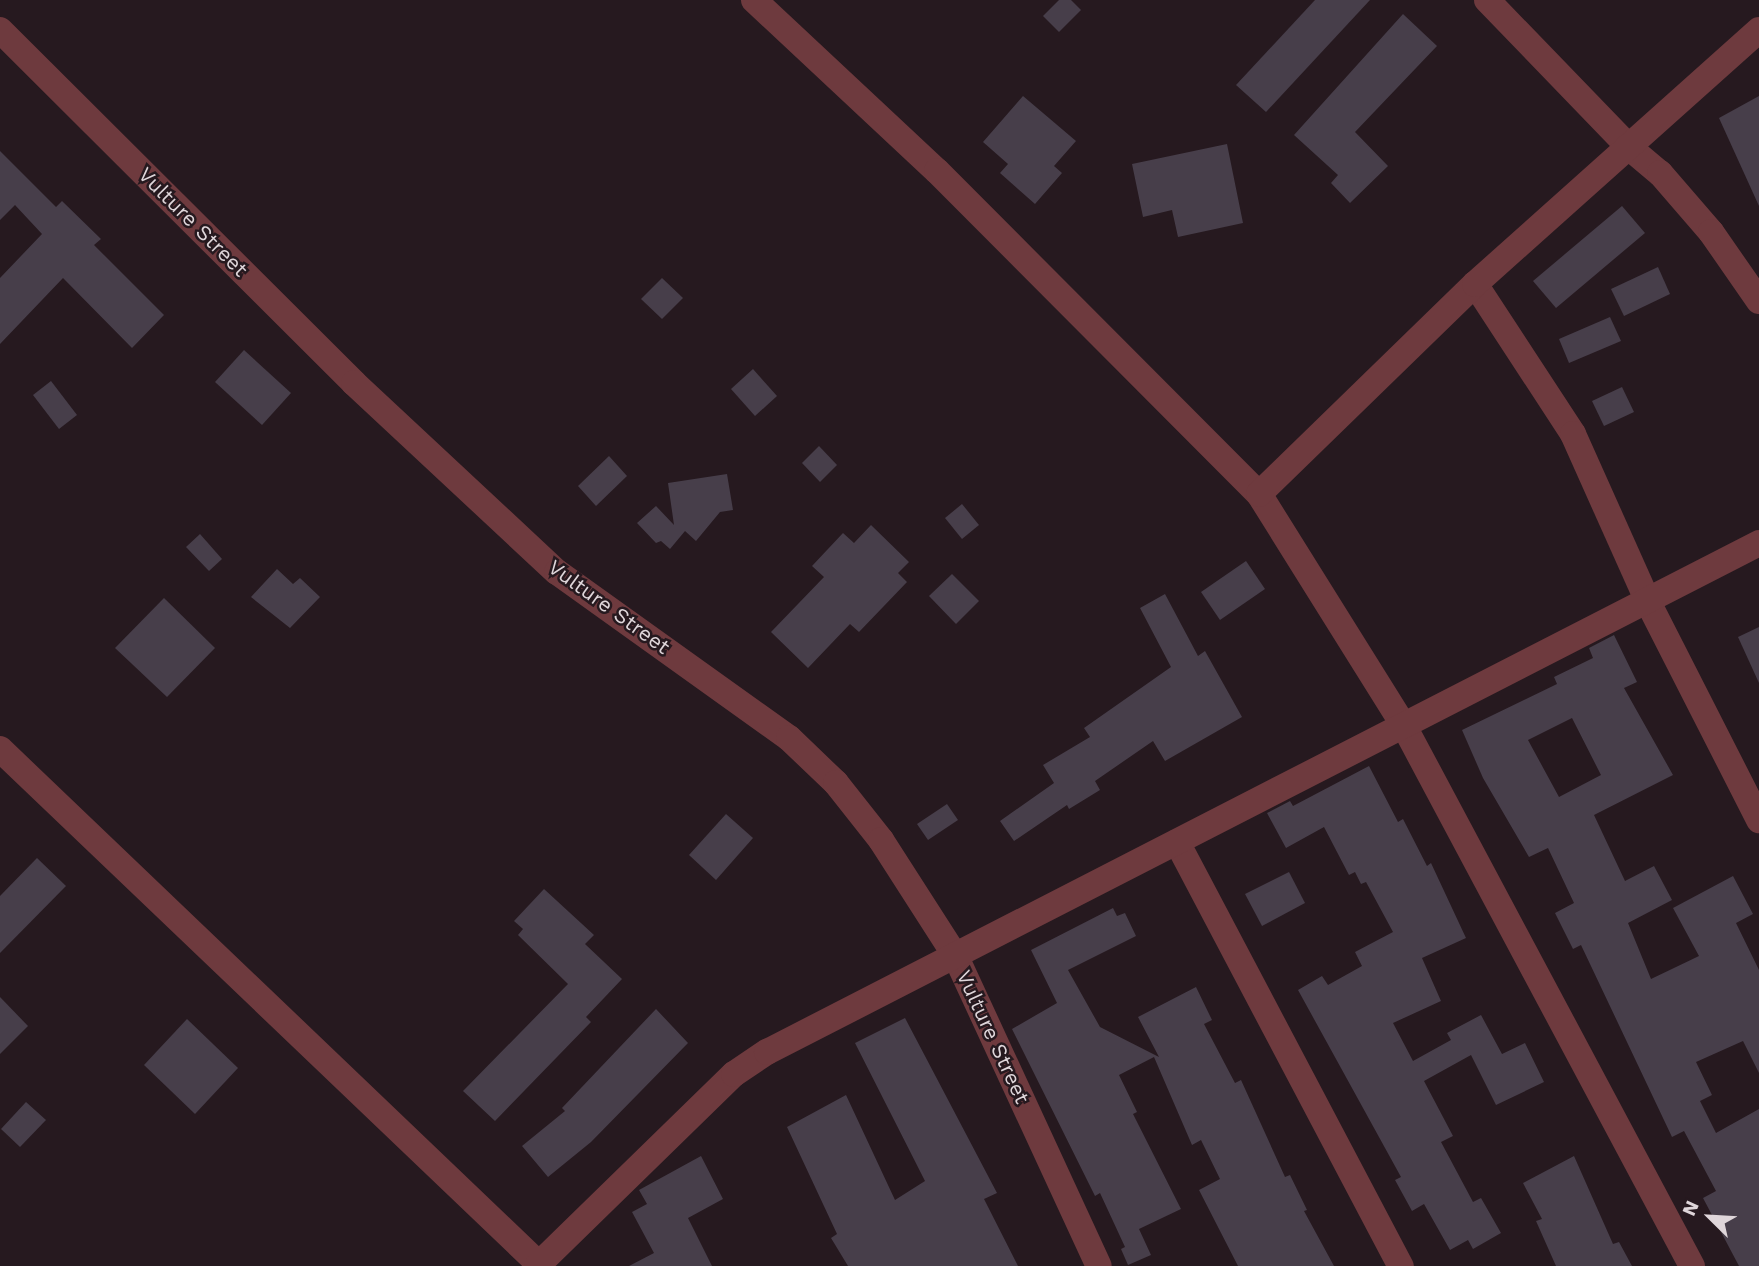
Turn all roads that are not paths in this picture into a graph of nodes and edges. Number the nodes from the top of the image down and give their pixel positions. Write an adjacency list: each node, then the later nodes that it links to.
1 (754, 0): 9 (street)
2 (1487, 0): 5 (street)
3 (0, 30): 16 (street, Vulture Street)
4 (1759, 30): 5 (street)
5 (1631, 149): 6 (street); 7 (street)
6 (1751, 272): 8 (street)
7 (1475, 284): 9 (street); 11 (street)
8 (1759, 301)
9 (1259, 494): 12 (street)
10 (1759, 543): 11 (street)
11 (1648, 602): 12 (street); 14 (street)
12 (1404, 726): 15 (street); 20 (street)
13 (0, 749): 17 (street)
14 (1759, 820)
15 (1177, 842): 16 (street); 19 (street)
16 (956, 957): 17 (street); 18 (street, Vulture Street)
17 (539, 1265)
18 (1099, 1266)
19 (1401, 1266)
20 (1692, 1266)

